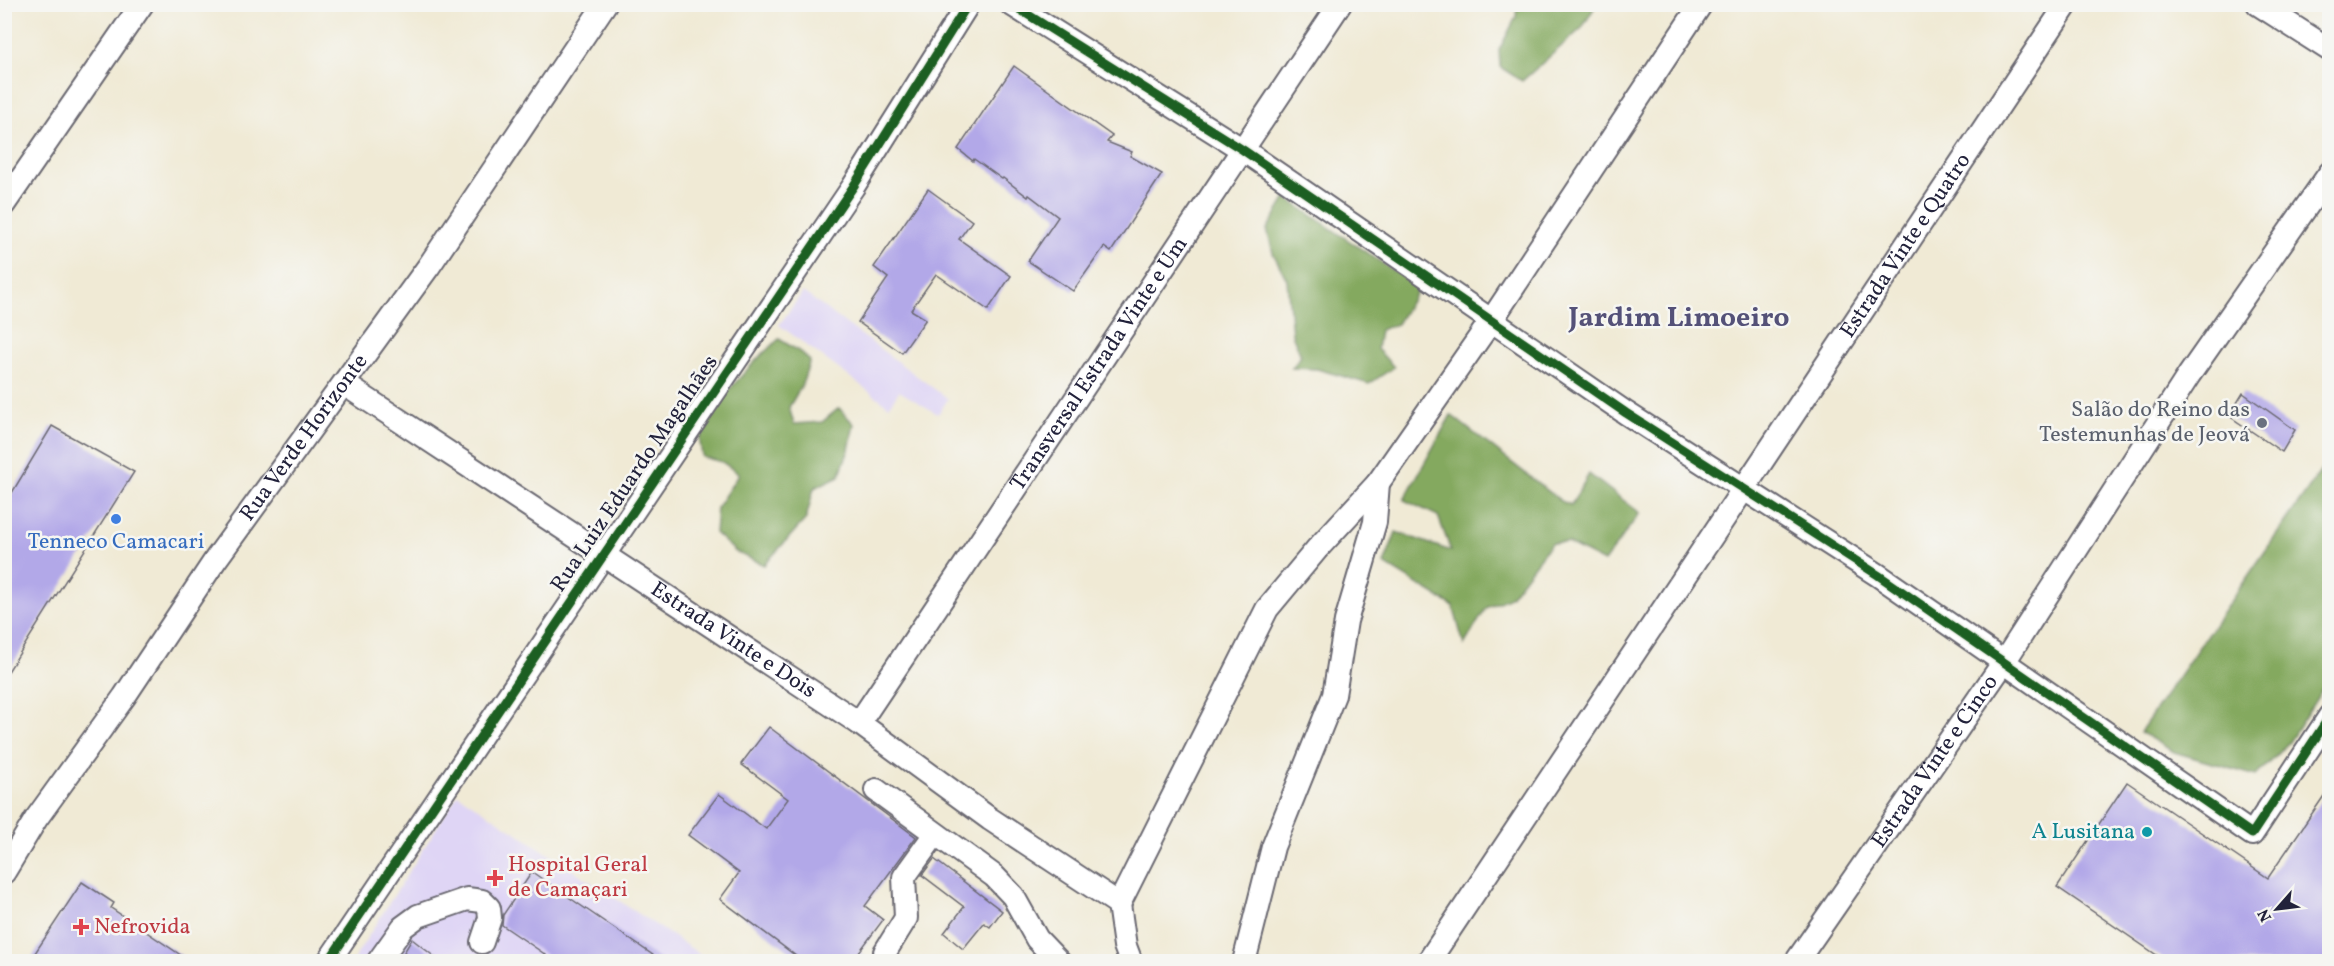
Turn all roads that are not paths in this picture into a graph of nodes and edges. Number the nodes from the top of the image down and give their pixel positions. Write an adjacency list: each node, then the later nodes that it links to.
1 (142, 4): 12 (street)
2 (605, 4): 14 (street, Rua Verde Horizonte)
3 (968, 4): 17 (street, Rua Luiz Eduardo Magalhães)
4 (1011, 4): 10 (street)
5 (1340, 4): 10 (street, Transversal Estrada Vinte e Um)
6 (1701, 4): 13 (street)
7 (2067, 4): 16 (street, Estrada Vinte e Quatro)
8 (2259, 4): 9 (street)
9 (2330, 50)
10 (1243, 150): 13 (street); 20 (street, Transversal Estrada Vinte e Um)
11 (2330, 173): 18 (street, Estrada Vinte e Cinco)
12 (5, 201)
13 (1491, 321): 15 (street); 16 (street)
14 (344, 384): 17 (street, Estrada Vinte e Dois); 23 (street, Rua Verde Horizonte)
15 (1378, 483): 24 (street); 31 (street)
16 (1745, 489): 18 (street); 32 (street, Estrada Vinte e Quatro)
17 (602, 556): 20 (street, Estrada Vinte e Dois); 28 (street, Rua Luiz Eduardo Magalhães)
18 (2004, 662): 19 (street); 33 (street, Estrada Vinte e Cinco)
19 (2330, 716)
20 (859, 723): 24 (street, Estrada Vinte e Dois)
21 (876, 790): 22 (street)
22 (936, 834): 26 (street); 30 (street)
23 (4, 872)
24 (1119, 904): 27 (street)
25 (482, 942): 29 (street)
26 (885, 952)
27 (1123, 956)
28 (328, 962)
29 (378, 962)
30 (1059, 962)
31 (1244, 962)
32 (1428, 962)
33 (1796, 962)

